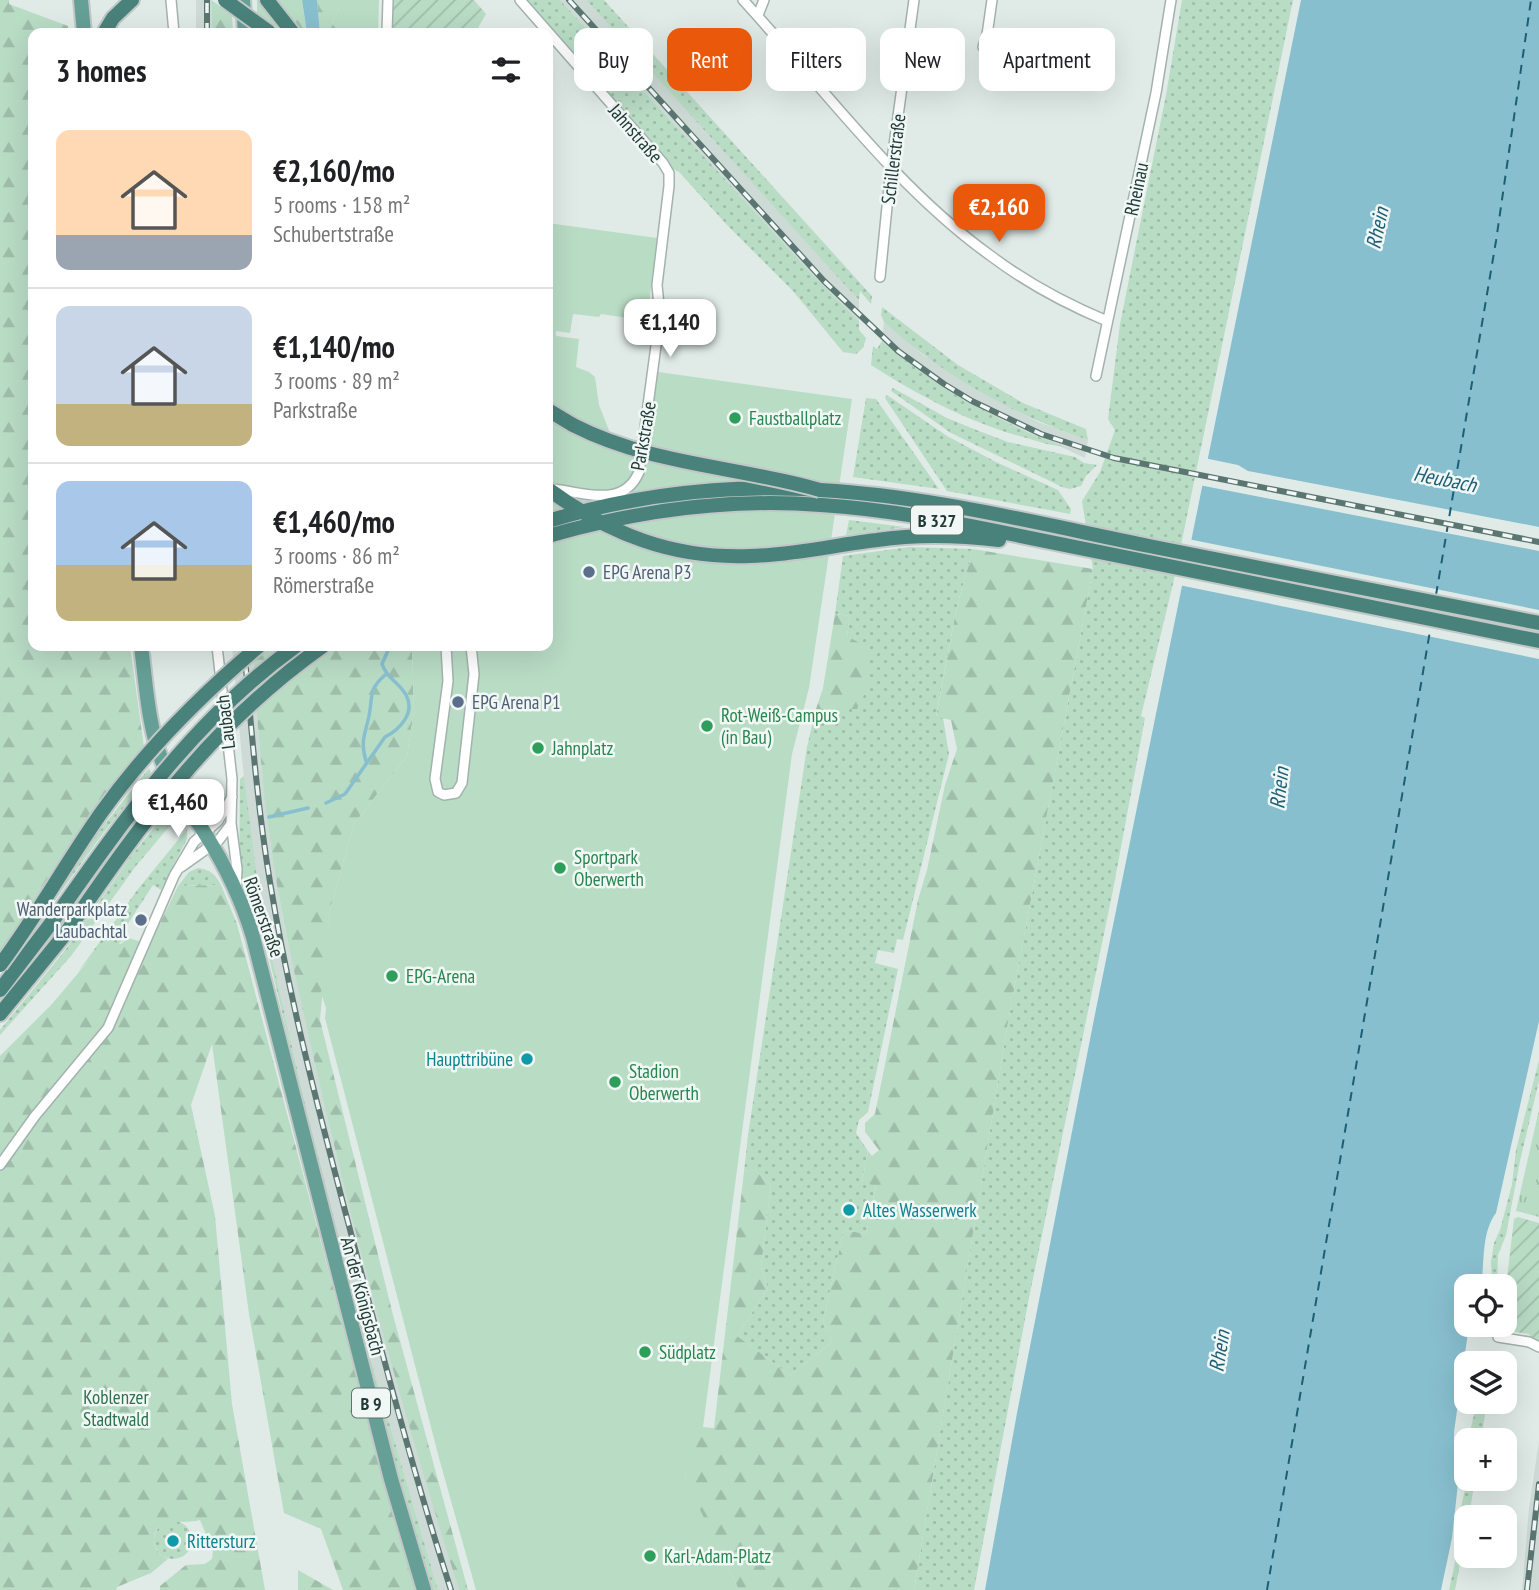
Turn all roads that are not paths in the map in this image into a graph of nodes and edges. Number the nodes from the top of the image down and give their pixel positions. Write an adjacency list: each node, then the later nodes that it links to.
1 (81, 0): 15 (main road)
2 (132, 0): 16 (highway)
3 (171, 0): 17 (street)
4 (225, 0): 19 (highway, bridge)
5 (243, 0): 18 (main road); 20 (highway, bridge)
6 (267, 0): 21 (highway)
7 (388, 0): 22 (street)
8 (520, 0): 23 (street, Jahnstraße)
9 (744, 0): 14 (street)
10 (764, 0): 14 (street)
11 (914, 0): 26 (street, Schillerstraße)
12 (992, 0): 24 (street)
13 (1171, 0): 29 (street, Rheinau)
14 (758, 15): 26 (street)
15 (84, 28)
16 (106, 28)
17 (174, 28)
18 (245, 28)
19 (262, 28)
20 (265, 28)
21 (289, 28)
22 (387, 28)
23 (545, 28)
24 (988, 28)
25 (553, 38): 27 (street, Jahnstraße)
26 (891, 167): 28 (street, Schillerstraße); 29 (street)
27 (669, 173): 32 (street, Parkstraße)
28 (880, 277)
29 (1107, 321): 30 (street, Rheinau)
30 (1096, 376)
31 (553, 413): 33 (highway, B 327, bridge)
32 (553, 489)
33 (820, 490): 35 (highway, B 327, bridge); 38 (highway, B 327)
34 (553, 492): 37 (highway, B 327)
35 (553, 520)
36 (553, 535): 37 (highway, B 327)
37 (1128, 557): 39 (highway, B 327)
38 (1539, 623)
39 (1539, 641)
40 (142, 651): 49 (main road, Römerstraße / B 9)
41 (218, 651): 47 (street, Laubach)
42 (253, 651): 53 (highway, bridge)
43 (290, 651): 54 (highway, bridge)
44 (317, 651): 55 (highway, bridge)
45 (446, 651): 46 (street)
46 (472, 651)
47 (232, 797): 48 (street, Laubach); 49 (street)
48 (231, 823): 50 (street); 52 (street, Laubach)
49 (204, 832): 50 (main road, Römerstraße / B 9); 51 (street)
50 (212, 845): 51 (street); 52 (main road, Römerstraße / B 9)
51 (179, 869): 56 (street)
52 (236, 890): 57 (main road, Römerstraße / B 9)
53 (0, 965)
54 (0, 990)
55 (0, 1014)
56 (0, 1165)
57 (322, 1214): 60 (main road, An der Königsbach / B 9)
58 (1498, 1337): 59 (street)
59 (1539, 1347)
60 (424, 1590)

